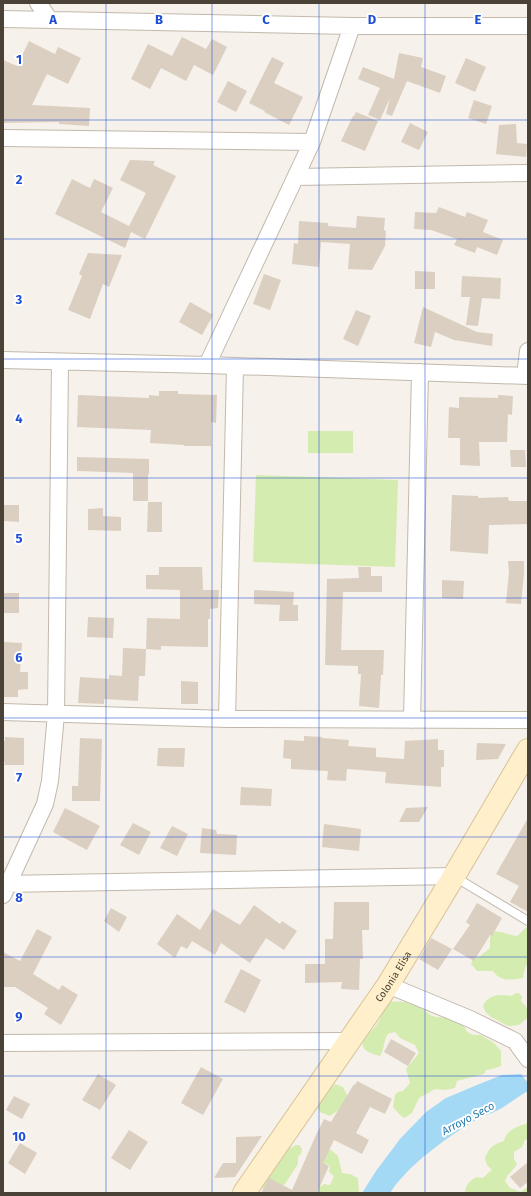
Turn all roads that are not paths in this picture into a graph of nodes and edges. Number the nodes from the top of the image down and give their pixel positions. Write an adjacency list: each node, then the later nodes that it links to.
1 (38, 3): 3 (street)
2 (3, 20): 3 (street)
3 (50, 20): 4 (street)
4 (352, 26): 5 (street); 7 (street)
5 (528, 26)
6 (3, 138): 7 (street)
7 (312, 142): 9 (street)
8 (528, 173): 9 (street)
9 (296, 177): 13 (street)
10 (528, 351): 16 (street)
11 (3, 360): 12 (street)
12 (60, 362): 13 (street); 18 (street)
13 (207, 365): 14 (street)
14 (236, 367): 15 (street); 19 (street)
15 (420, 372): 16 (street); 20 (street)
16 (526, 376)
17 (3, 712): 18 (street)
18 (56, 714): 19 (street); 24 (street)
19 (227, 719): 20 (street)
20 (412, 720): 21 (street)
21 (528, 720)
22 (528, 750): 23 (street, Colonia Elisa)
23 (454, 876): 24 (street); 25 (lane); 26 (street, Colonia Elisa)
24 (5, 888)
25 (528, 921)
26 (388, 985): 27 (street, Colonia Elisa); 29 (street)
27 (349, 1041): 28 (street); 30 (street, Colonia Elisa)
28 (3, 1044)
29 (528, 1058)
30 (244, 1193)

